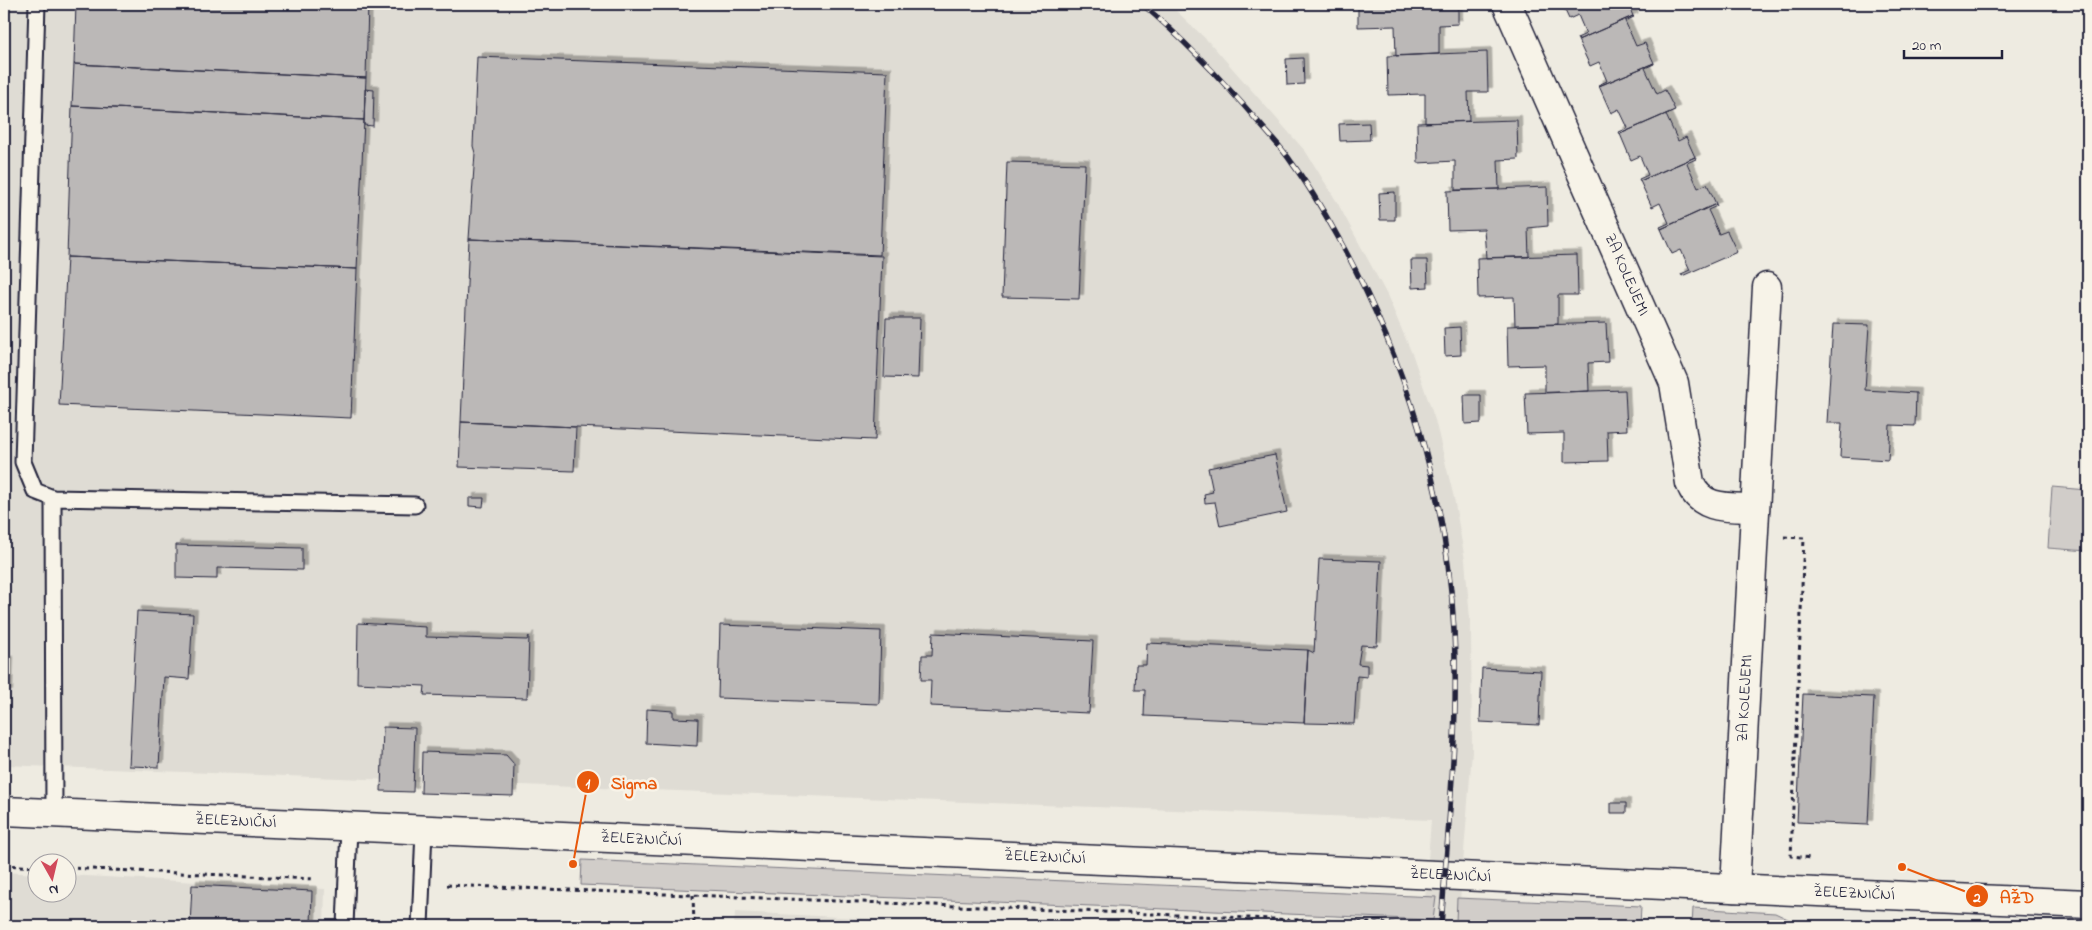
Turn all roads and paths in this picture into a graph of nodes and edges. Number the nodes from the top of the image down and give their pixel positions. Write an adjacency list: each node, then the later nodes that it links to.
1 (37, 4): 4 (lane)
2 (1507, 4): 6 (street, ZA KOLEJEMI)
3 (1767, 287): 6 (street, ZA KOLEJEMI)
4 (53, 498): 5 (lane); 9 (lane)
5 (415, 505)
6 (1755, 508): 18 (street, ZA KOLEJEMI)
7 (1782, 537): 12 (path)
8 (4, 812): 9 (street, ŽELEZNIČNÍ)
9 (54, 814): 10 (street, ŽELEZNIČNÍ)
10 (349, 827): 11 (street, ŽELEZNIČNÍ); 21 (lane)
11 (424, 830): 18 (street, ŽELEZNIČNÍ); 22 (lane)
12 (1791, 856)
13 (4, 865): 14 (path)
14 (28, 866)
15 (78, 868): 16 (path)
16 (315, 878)
17 (447, 885): 19 (path)
18 (1735, 888): 20 (street, ŽELEZNIČNÍ)
19 (693, 895): 23 (path); 24 (path)
20 (2088, 904)
21 (345, 926)
22 (420, 926)
23 (694, 926)
24 (1442, 926)

